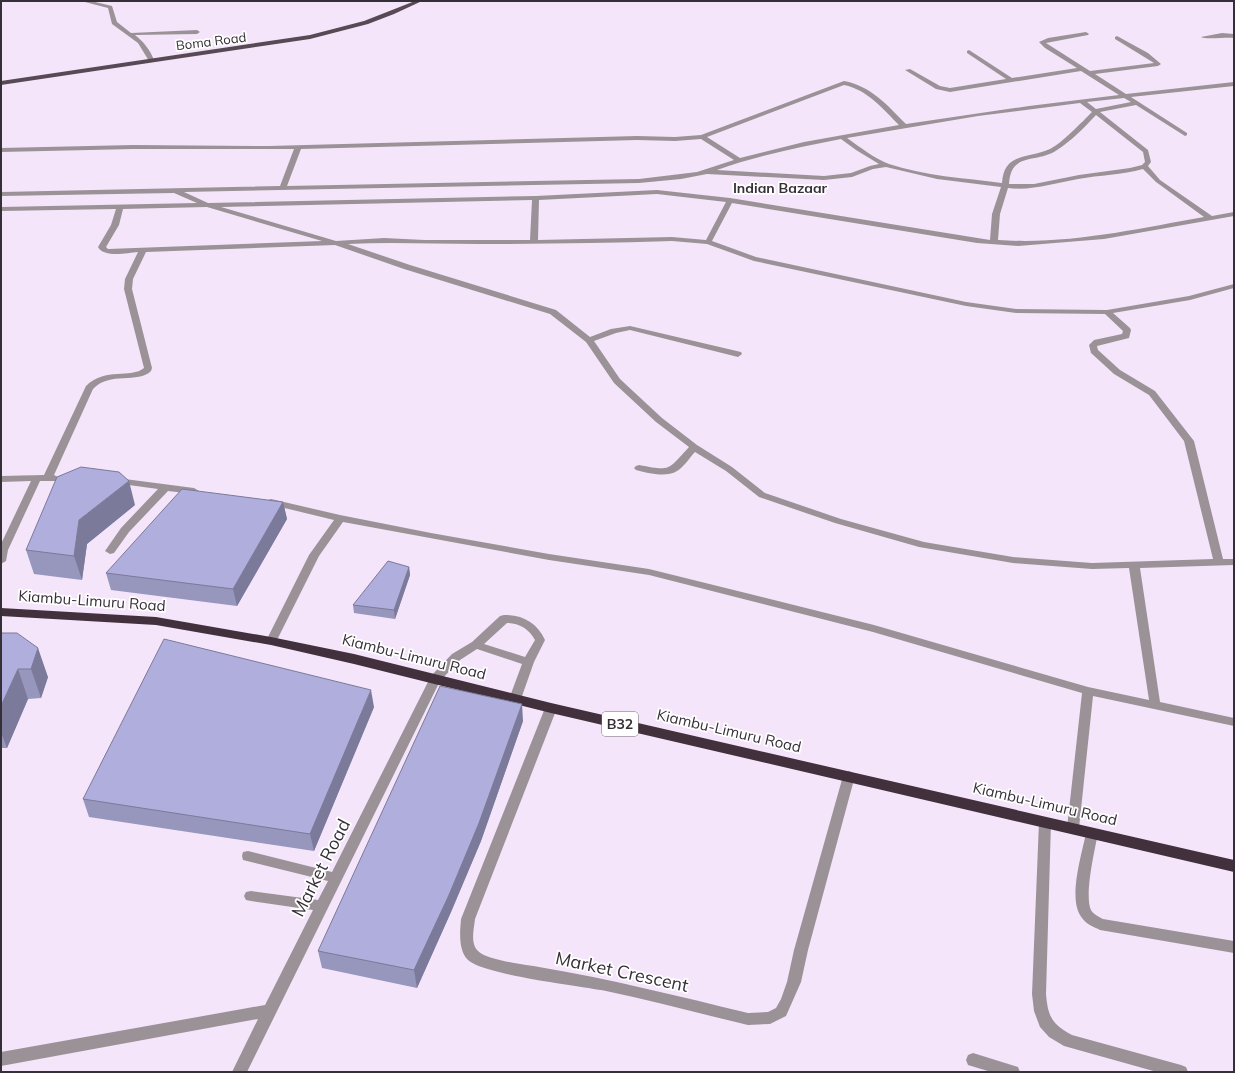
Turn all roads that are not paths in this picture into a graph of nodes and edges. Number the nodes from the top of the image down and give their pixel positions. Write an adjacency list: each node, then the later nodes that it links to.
1 (84, 1): 4 (street)
2 (116, 1): 4 (street)
3 (419, 1): 12 (main road, Boma Road)
4 (110, 7): 6 (street)
5 (197, 32): 6 (street)
6 (132, 34): 12 (street)
7 (1086, 34): 13 (street)
8 (1234, 36): 9 (street)
9 (1204, 37)
10 (1117, 38): 15 (street)
11 (969, 52): 16 (street)
12 (150, 60): 17 (main road, Boma Road)
13 (1082, 69): 15 (street); 16 (street)
14 (908, 70): 16 (street)
15 (1089, 73): 19 (street)
16 (1012, 81)
17 (1, 83)
18 (1234, 84): 19 (street)
19 (1125, 95): 20 (street); 21 (street)
20 (1082, 101): 22 (street); 23 (street)
21 (1137, 103): 22 (street); 24 (street)
22 (1096, 112): 31 (street); 34 (street)
23 (904, 126): 25 (street); 26 (street)
24 (1185, 134)
25 (702, 136): 27 (street); 29 (street)
26 (842, 137): 29 (street); 30 (street)
27 (298, 147): 28 (street); 35 (street)
28 (1, 150)
29 (739, 160): 32 (street)
30 (886, 165): 32 (street); 34 (street)
31 (1144, 166): 34 (street); 47 (street)
32 (705, 172): 33 (street)
33 (653, 180): 35 (street); 38 (street)
34 (1005, 186): 50 (street)
35 (282, 189): 36 (street)
36 (173, 190): 37 (street); 42 (street)
37 (87, 192): 39 (street); 44 (street)
38 (657, 192): 40 (street); 41 (street)
39 (1, 194)
40 (536, 198): 42 (street); 48 (street)
41 (730, 200): 49 (street); 50 (street)
42 (207, 205): 43 (street); 51 (street)
43 (120, 206): 44 (street); 52 (street)
44 (79, 207): 45 (street)
45 (1, 209)
46 (1234, 214): 47 (street)
47 (1210, 218): 50 (street)
48 (534, 242): 49 (street); 51 (street)
49 (708, 242): 54 (street)
50 (994, 242)
51 (336, 243): 52 (street); 55 (street)
52 (143, 250): 60 (street)
53 (1234, 286): 54 (street)
54 (1106, 312): 70 (street)
55 (589, 340): 56 (street); 57 (street)
56 (738, 354)
57 (694, 446): 58 (street); 72 (street)
58 (639, 468)
59 (37, 478): 60 (street); 62 (street); 69 (street)
60 (48, 478): 61 (street)
61 (63, 478)
62 (1, 479)
63 (106, 480): 64 (street)
64 (166, 487): 65 (street); 68 (street)
65 (204, 492)
66 (264, 501): 67 (street)
67 (340, 518): 74 (street); 78 (street)
68 (110, 551)
69 (1, 561)
70 (1219, 562): 71 (street); 72 (street)
71 (1234, 562)
72 (1134, 565): 80 (street)
73 (1, 612): 74 (highway, Kiambu-Limuru Road / B32)
74 (271, 641): 77 (highway, Kiambu-Limuru Road / B32)
75 (476, 645): 76 (street); 76 (street, Market Road); 77 (street, Market Road)
76 (528, 662): 79 (street)
77 (435, 679): 79 (highway, Kiambu-Limuru Road / B32); 89 (street, Market Road)
78 (1088, 691): 80 (street); 85 (street)
79 (515, 699): 81 (highway, Kiambu-Limuru Road / B32)
80 (1155, 705): 82 (street)
81 (551, 708): 83 (highway, Kiambu-Limuru Road / B32); 83 (street, Market Crescent)
82 (1234, 722)
83 (849, 776): 84 (highway, Kiambu-Limuru Road / B32)
84 (1045, 822): 85 (highway, Kiambu-Limuru Road / B32); 98 (street)
85 (1073, 828): 86 (highway, Kiambu-Limuru Road / B32)
86 (1092, 833): 88 (highway, Kiambu-Limuru Road / B32); 92 (street)
87 (248, 856): 89 (street)
88 (1234, 866)
89 (336, 878): 91 (street, Market Road)
90 (251, 896): 91 (street)
91 (322, 906): 93 (street, Market Road)
92 (1234, 947)
93 (269, 1011): 94 (street); 96 (street, Market Road)
94 (1, 1059)
95 (973, 1060): 97 (street)
96 (239, 1072)
97 (1013, 1072)
98 (1181, 1072)

